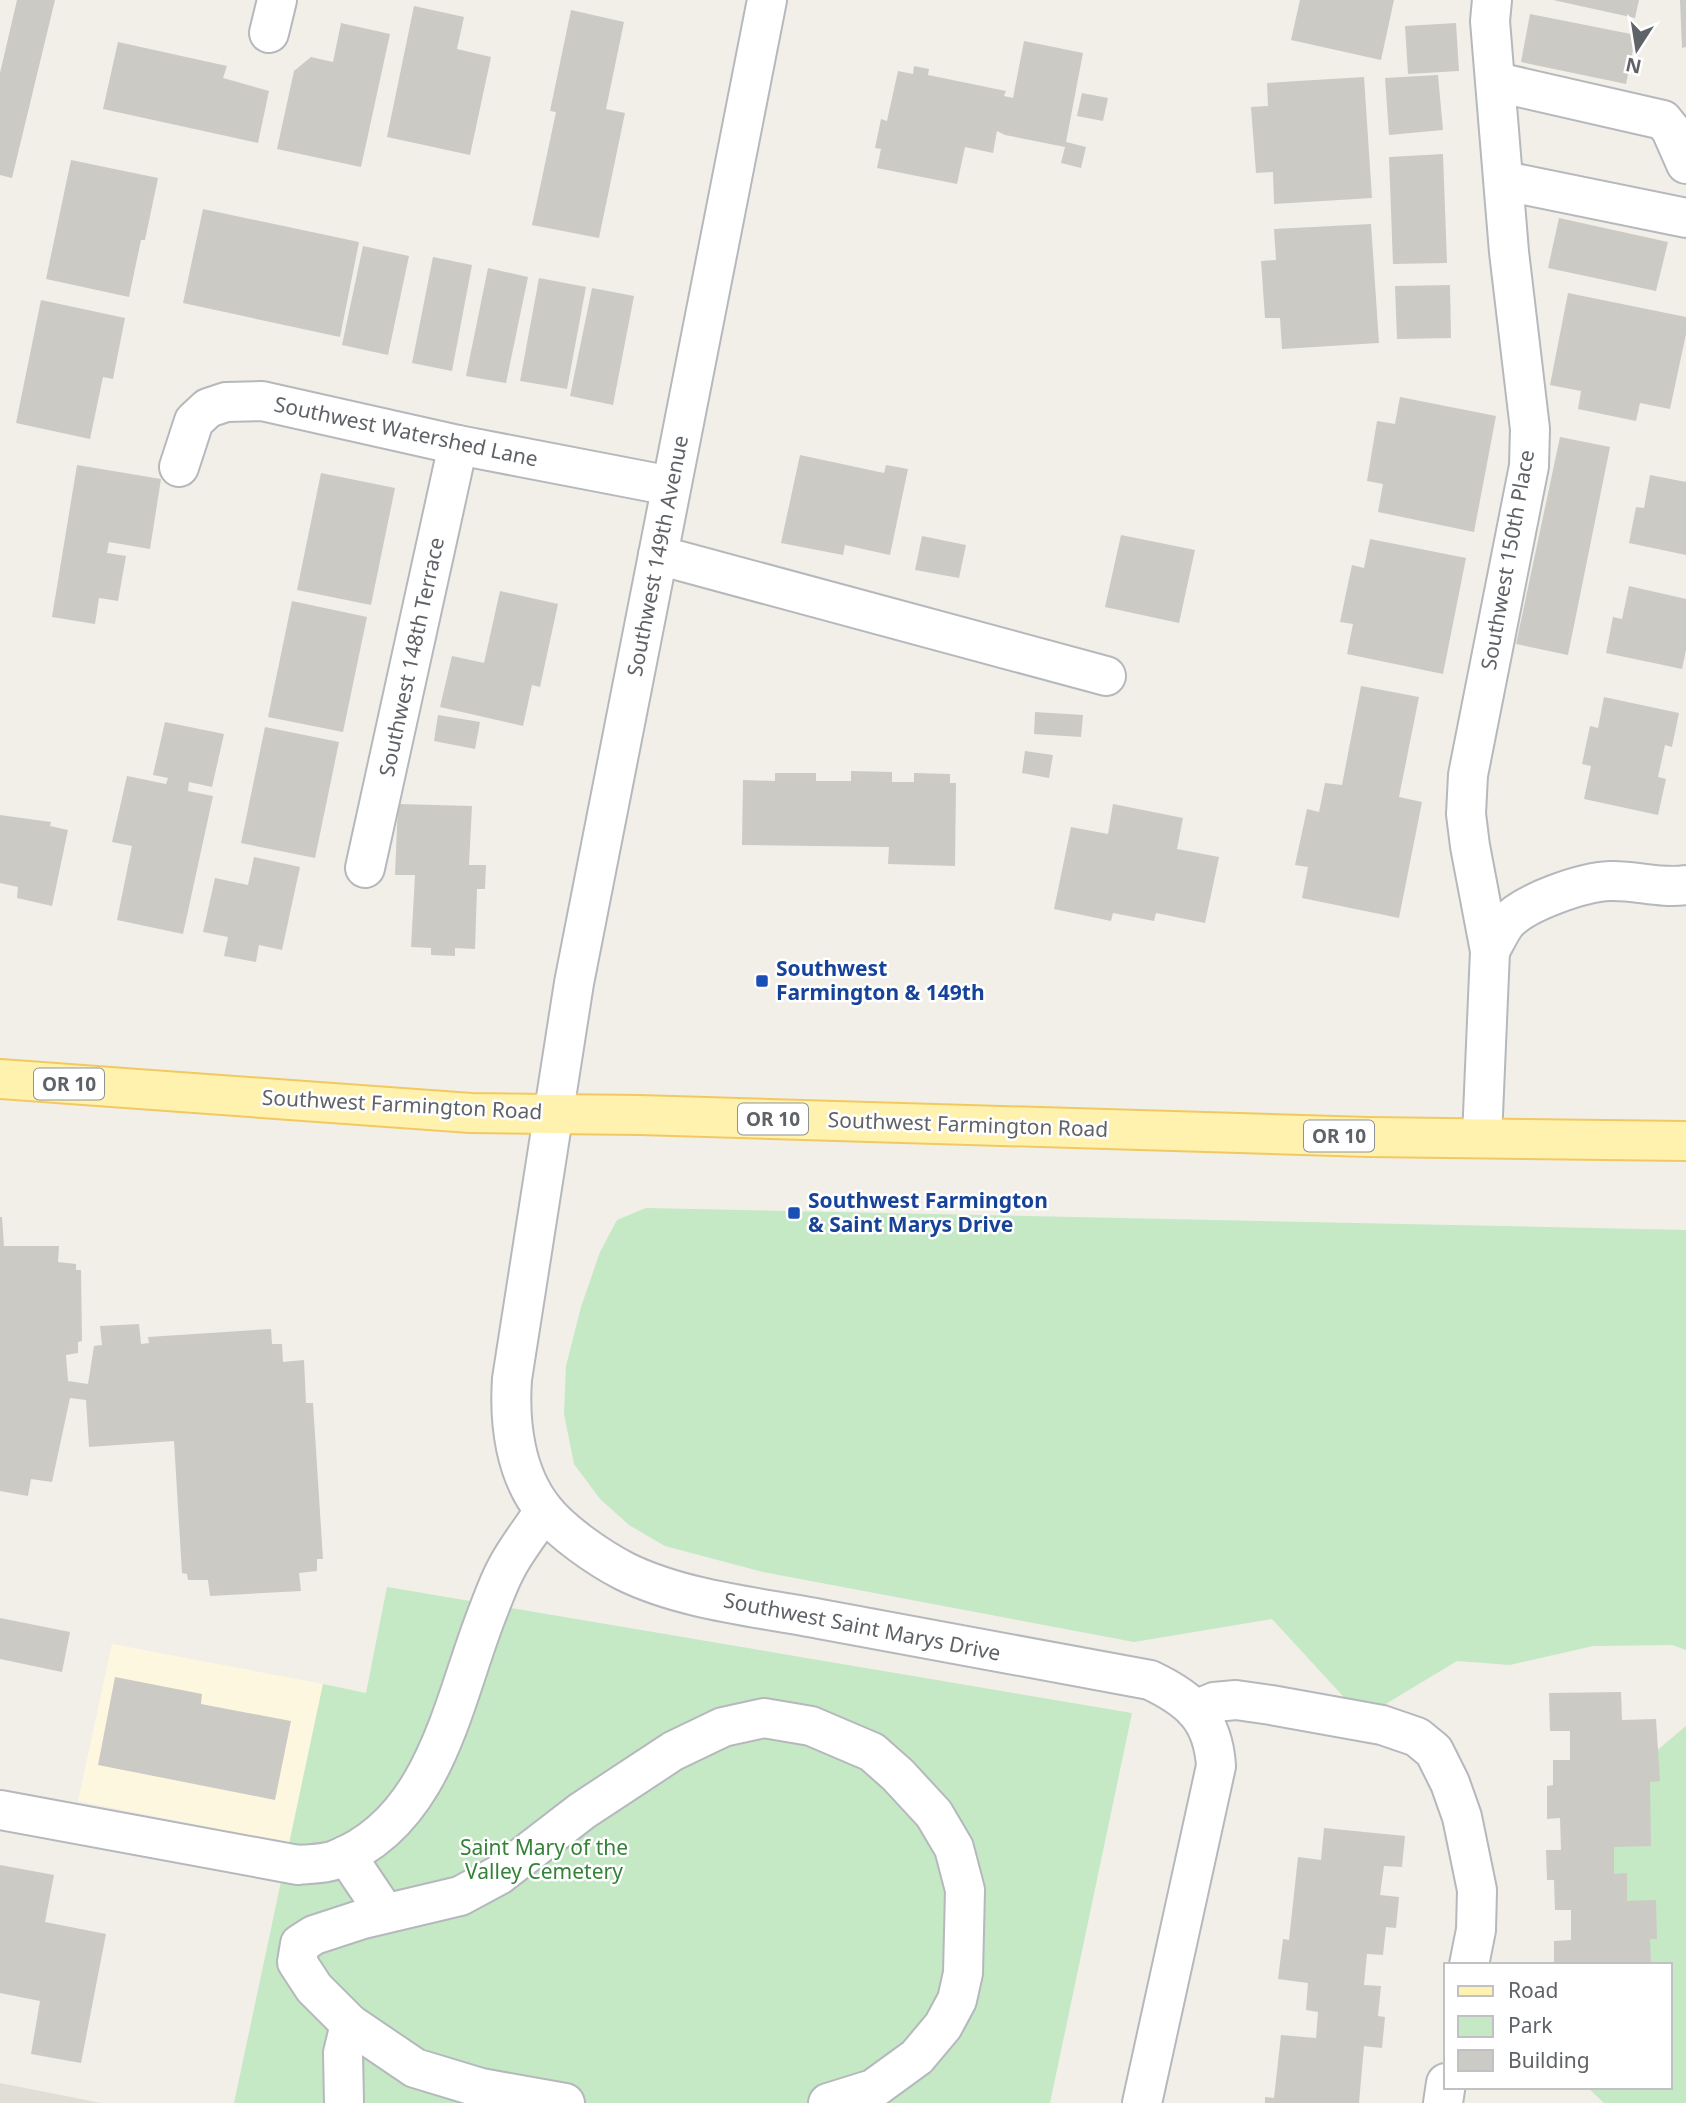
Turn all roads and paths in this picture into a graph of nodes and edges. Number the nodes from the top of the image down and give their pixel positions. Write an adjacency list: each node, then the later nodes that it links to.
1 (767, 0): 9 (street, Southwest 149th Avenue)
2 (1492, 0): 3 (street, Southwest 150th Place)
3 (1497, 82): 4 (street); 5 (street, Southwest 150th Place)
4 (1686, 164)
5 (1505, 181): 6 (street); 14 (street, Southwest 150th Place)
6 (1686, 218)
7 (458, 445): 8 (street, Southwest Watershed Lane); 9 (street, Southwest Watershed Lane); 12 (street, Southwest 148th Terrace)
8 (179, 467)
9 (671, 486): 10 (street, Southwest 149th Avenue)
10 (658, 555): 11 (street); 16 (street, Southwest 149th Avenue)
11 (1106, 676)
12 (365, 868)
13 (1686, 885): 14 (street, Southwest 150th Place)
14 (1490, 951): 17 (street, Southwest 150th Place)
15 (0, 1079): 16 (main road, Southwest Farmington Road / OR 10)
16 (555, 1113): 17 (main road, Southwest Farmington Road / OR 10); 19 (street, Southwest Saint Marys Drive)
17 (1482, 1138): 18 (main road, Southwest Farmington Road / OR 10)
18 (1686, 1141)
19 (544, 1511): 20 (street, Southwest Saint Marys Drive); 22 (street)
20 (1195, 1710): 24 (street); 29 (street, Southwest Saint Marys Drive)
21 (0, 1810): 22 (street)
22 (346, 1855): 23 (street)
23 (385, 1913): 25 (street); 28 (street)
24 (1469, 1963)
25 (350, 2024): 26 (street); 27 (street)
26 (344, 2103)
27 (565, 2103)
28 (828, 2103)
29 (1142, 2103)

